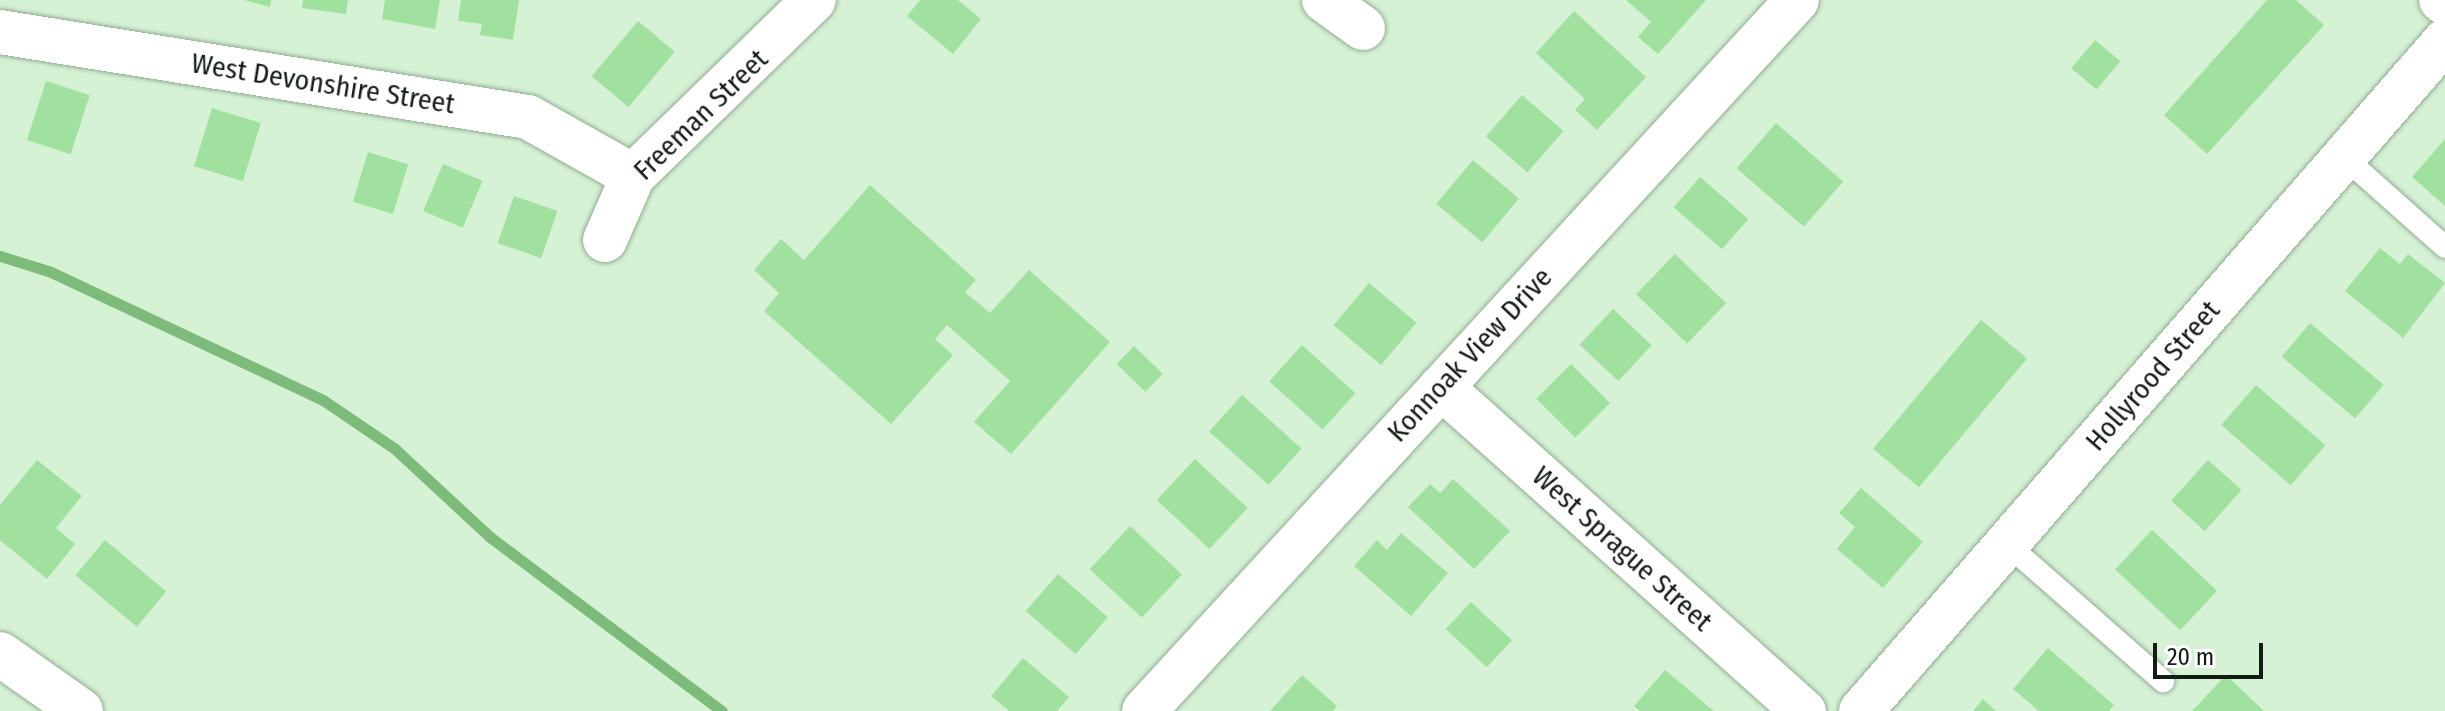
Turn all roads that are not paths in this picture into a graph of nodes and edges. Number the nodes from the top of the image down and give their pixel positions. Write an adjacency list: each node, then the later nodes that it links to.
1 (814, 0): 8 (street, Freeman Street)
2 (1324, 0): 4 (street)
3 (1797, 0): 11 (street, Konnoak View Drive)
4 (1363, 28)
5 (0, 32): 8 (street, West Devonshire Street)
6 (2445, 41): 7 (street, Hollyrood Street)
7 (2344, 157): 10 (lane); 12 (street, Hollyrood Street)
8 (633, 176): 9 (street, Freeman Street)
9 (605, 240)
10 (2445, 247)
11 (1441, 387): 16 (street, Konnoak View Drive); 17 (street, West Sprague Street)
12 (2007, 544): 14 (lane); 18 (street, Hollyrood Street)
13 (0, 654): 15 (street)
14 (2163, 681)
15 (81, 711)
16 (1144, 711)
17 (1804, 711)
18 (1861, 711)

